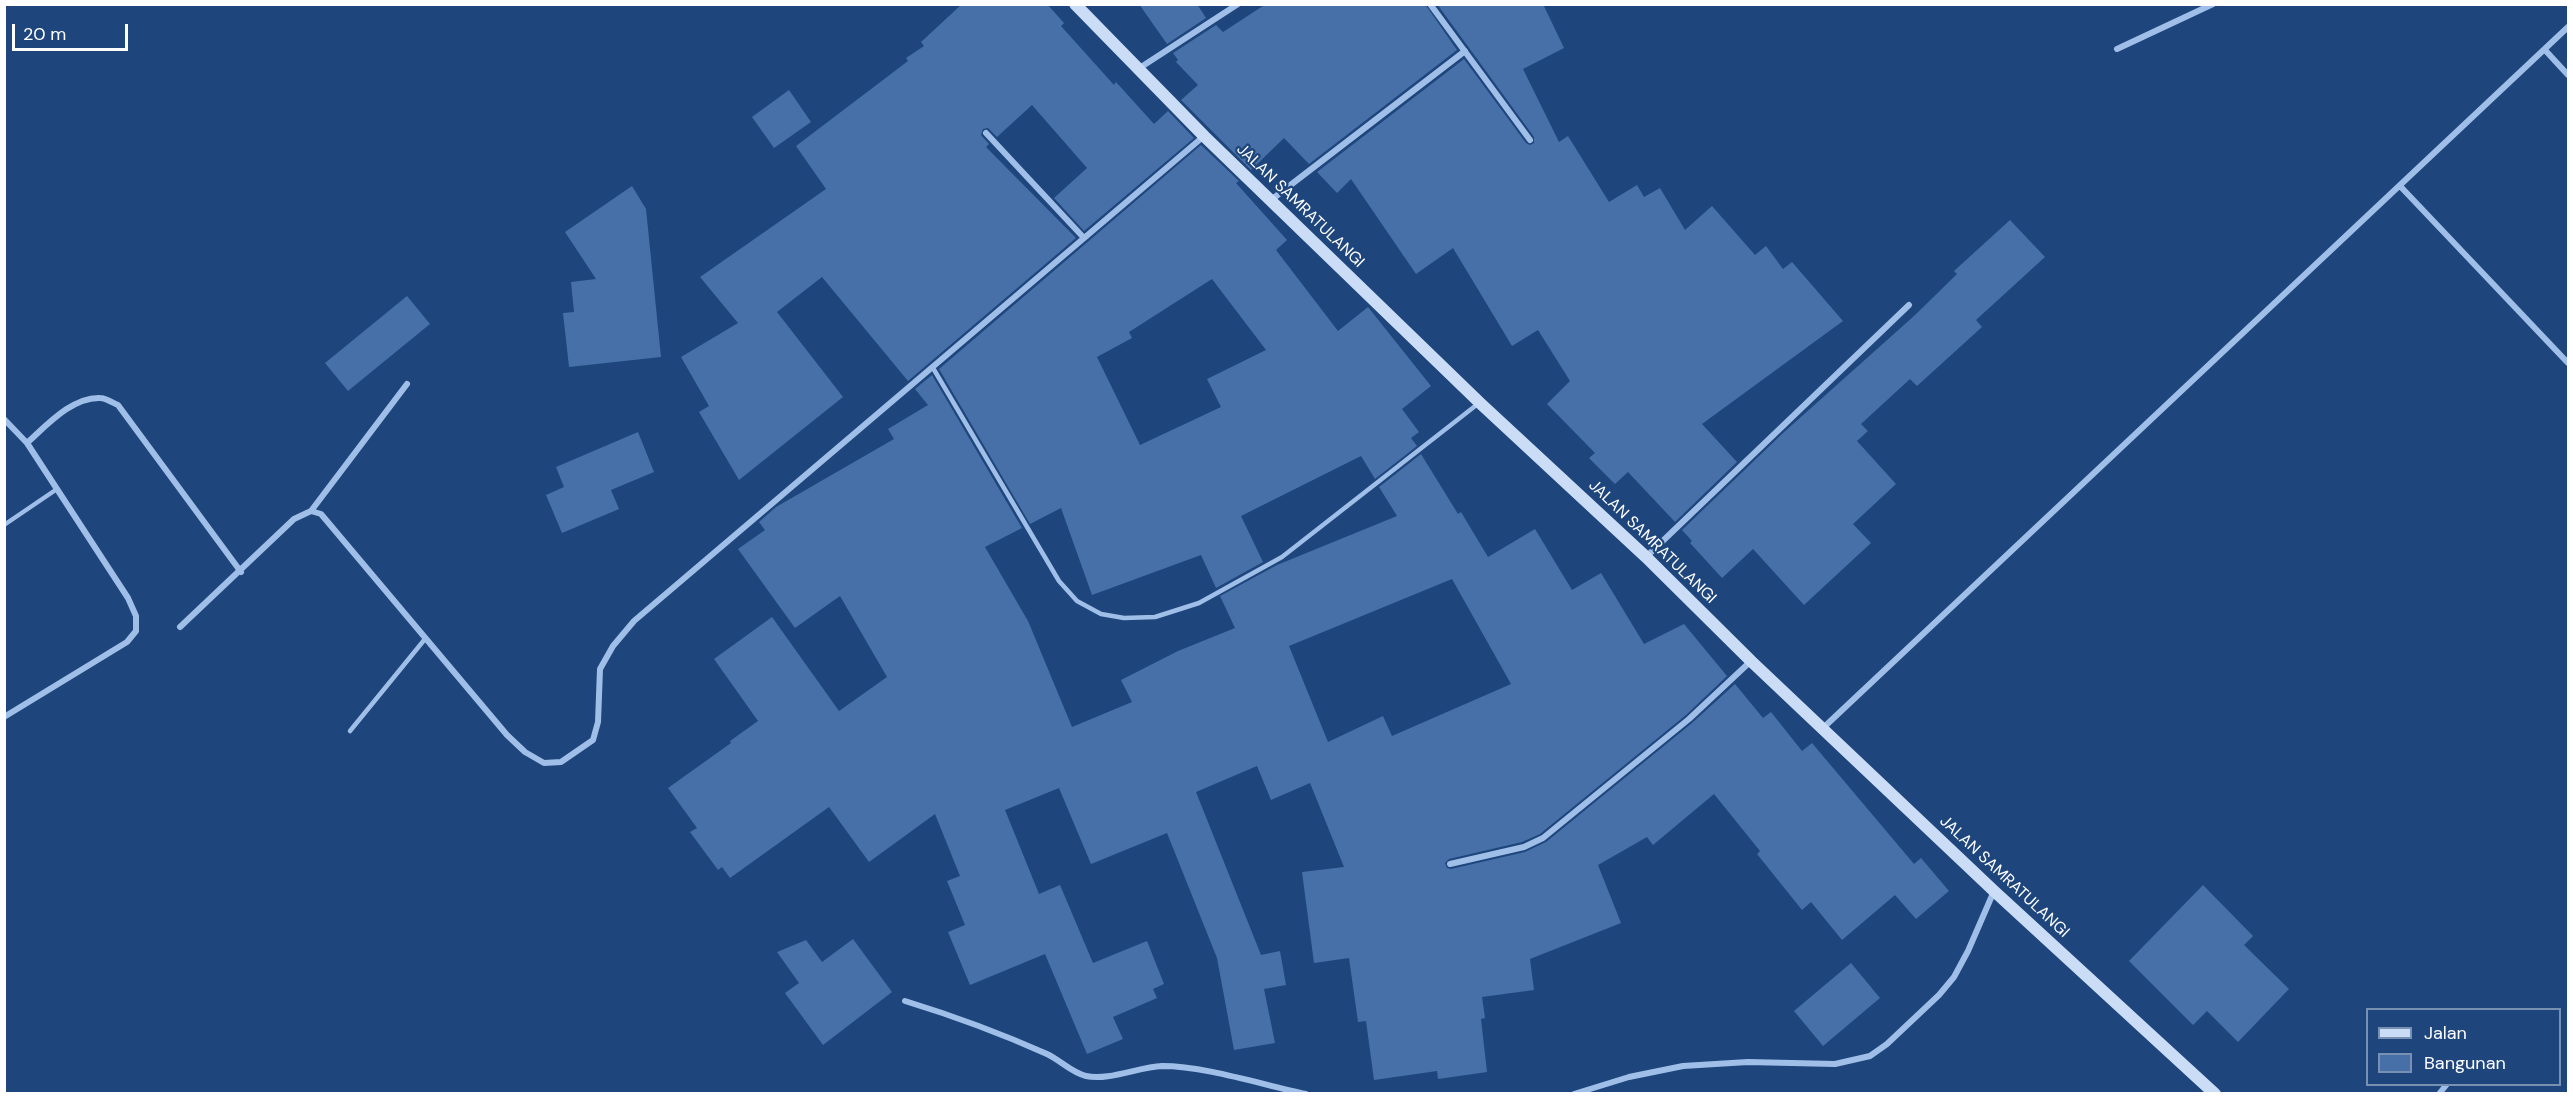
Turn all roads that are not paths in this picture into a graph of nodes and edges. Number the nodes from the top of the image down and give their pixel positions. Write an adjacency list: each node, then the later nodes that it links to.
1 (1076, 4): 9 (main road, JALAN SAMRATULANGI)
2 (1238, 4): 9 (street)
3 (1431, 4): 8 (street)
4 (2213, 4): 6 (street)
5 (2568, 27): 7 (street)
6 (2117, 49)
7 (2545, 50): 10 (street); 14 (street)
8 (1465, 51): 13 (street); 15 (street)
9 (1138, 69): 12 (main road, JALAN SAMRATULANGI)
10 (2568, 75)
11 (986, 133): 16 (street)
12 (1204, 136): 15 (main road, JALAN SAMRATULANGI); 16 (street)
13 (1530, 140)
14 (2400, 186): 18 (street); 33 (street)
15 (1271, 201): 21 (main road, JALAN SAMRATULANGI)
16 (1084, 238): 19 (street)
17 (1909, 305): 27 (street)
18 (2568, 363)
19 (933, 368): 21 (lane); 30 (street)
20 (407, 384): 25 (street)
21 (1479, 403): 27 (main road, JALAN SAMRATULANGI)
22 (4, 419): 23 (street)
23 (27, 443): 24 (street); 28 (street)
24 (57, 489): 26 (lane); 32 (street)
25 (312, 511): 28 (street); 30 (street)
26 (4, 525)
27 (1646, 557): 31 (main road, JALAN SAMRATULANGI)
28 (241, 572): 29 (street)
29 (180, 627)
30 (425, 639): 34 (lane)
31 (1751, 661): 33 (main road, JALAN SAMRATULANGI); 35 (street)
32 (4, 717)
33 (1822, 729): 36 (main road, JALAN SAMRATULANGI)
34 (350, 731)
35 (1450, 864)
36 (1994, 891): 38 (main road, JALAN SAMRATULANGI); 40 (street)
37 (905, 1001): 39 (street)
38 (2208, 1091)
39 (1306, 1094)
40 (1574, 1094)

